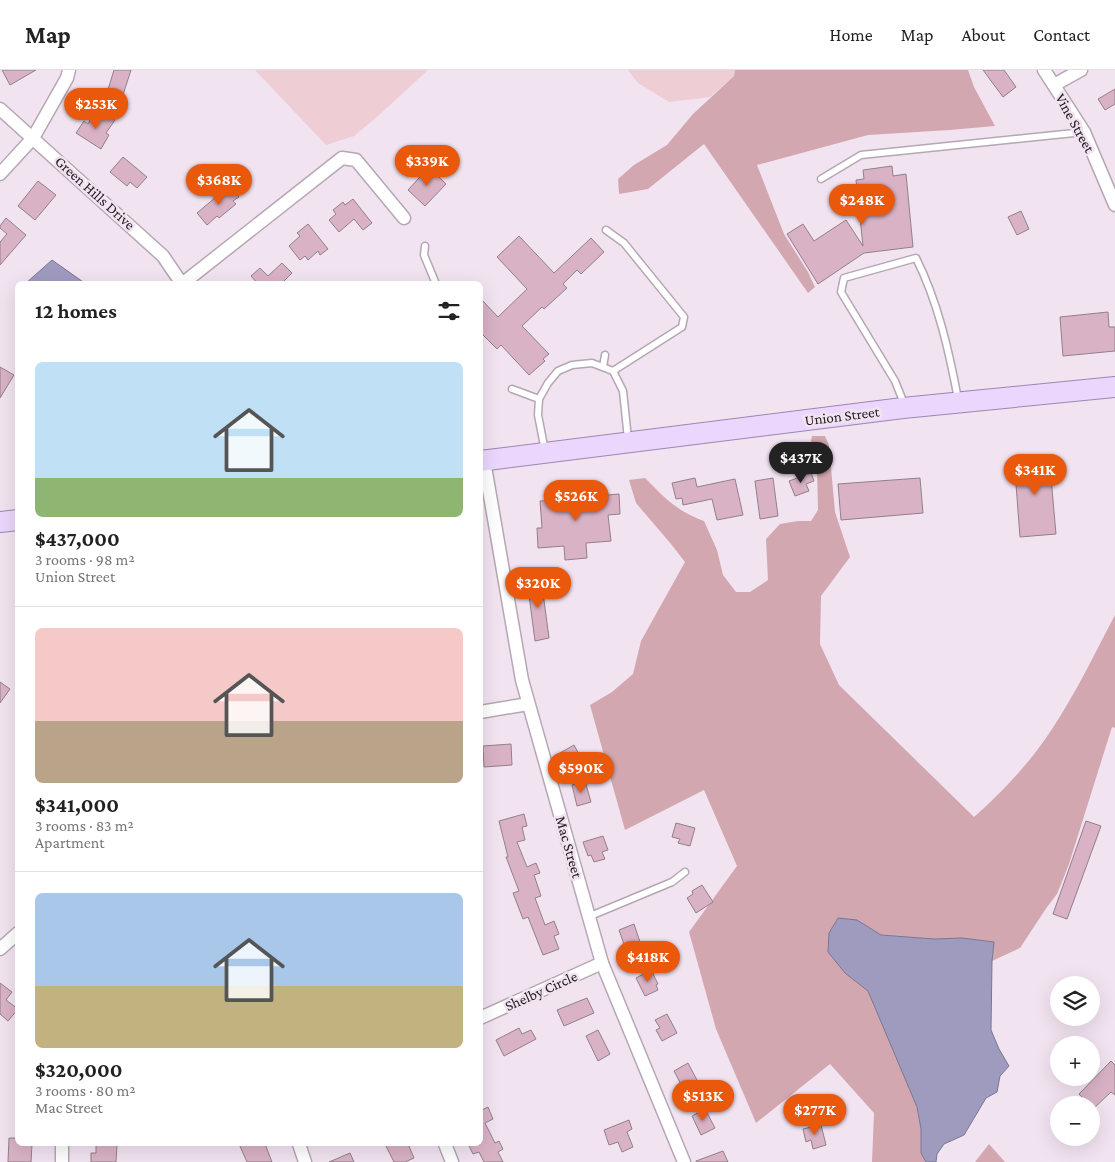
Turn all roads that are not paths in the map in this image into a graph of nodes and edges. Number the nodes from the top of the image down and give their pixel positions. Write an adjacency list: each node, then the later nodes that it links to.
1 (69, 70): 7 (street)
2 (1044, 70): 4 (street, Vine Street)
3 (1081, 70): 4 (street)
4 (1054, 86): 6 (street, Vine Street)
5 (0, 109): 7 (street, Green Hills Drive)
6 (1084, 132): 9 (lane); 10 (street, Vine Street)
7 (33, 138): 8 (street); 14 (street, Green Hills Drive)
8 (0, 174)
9 (820, 179)
10 (1115, 205)
11 (404, 218): 15 (street)
12 (606, 230): 19 (lane)
13 (425, 246): 16 (lane)
14 (180, 281)
15 (186, 281)
16 (435, 281)
17 (605, 355): 18 (lane)
18 (603, 367): 19 (lane); 22 (lane)
19 (613, 371): 25 (lane)
20 (1115, 387): 23 (main road, Union Street)
21 (512, 389): 22 (lane)
22 (539, 399): 26 (lane)
23 (958, 403): 24 (main road, Union Street); 24 (lane)
24 (906, 408): 25 (main road, Union Street)
25 (629, 442): 26 (main road, Union Street)
26 (546, 453): 27 (main road, Union Street)
27 (483, 459)
28 (483, 465): 31 (street, Mac Street)
29 (15, 520): 30 (main road)
30 (0, 522)
31 (528, 704): 32 (street); 34 (street, Mac Street)
32 (483, 712)
33 (685, 872): 34 (lane)
34 (588, 917): 37 (street, Mac Street)
35 (15, 936): 36 (street)
36 (0, 949)
37 (602, 964): 38 (street, Shelby Circle); 45 (street, Mac Street)
38 (483, 1017)
39 (62, 1146): 42 (street)
40 (300, 1146): 43 (street)
41 (446, 1146): 44 (street)
42 (62, 1162)
43 (305, 1162)
44 (452, 1162)
45 (684, 1162)

